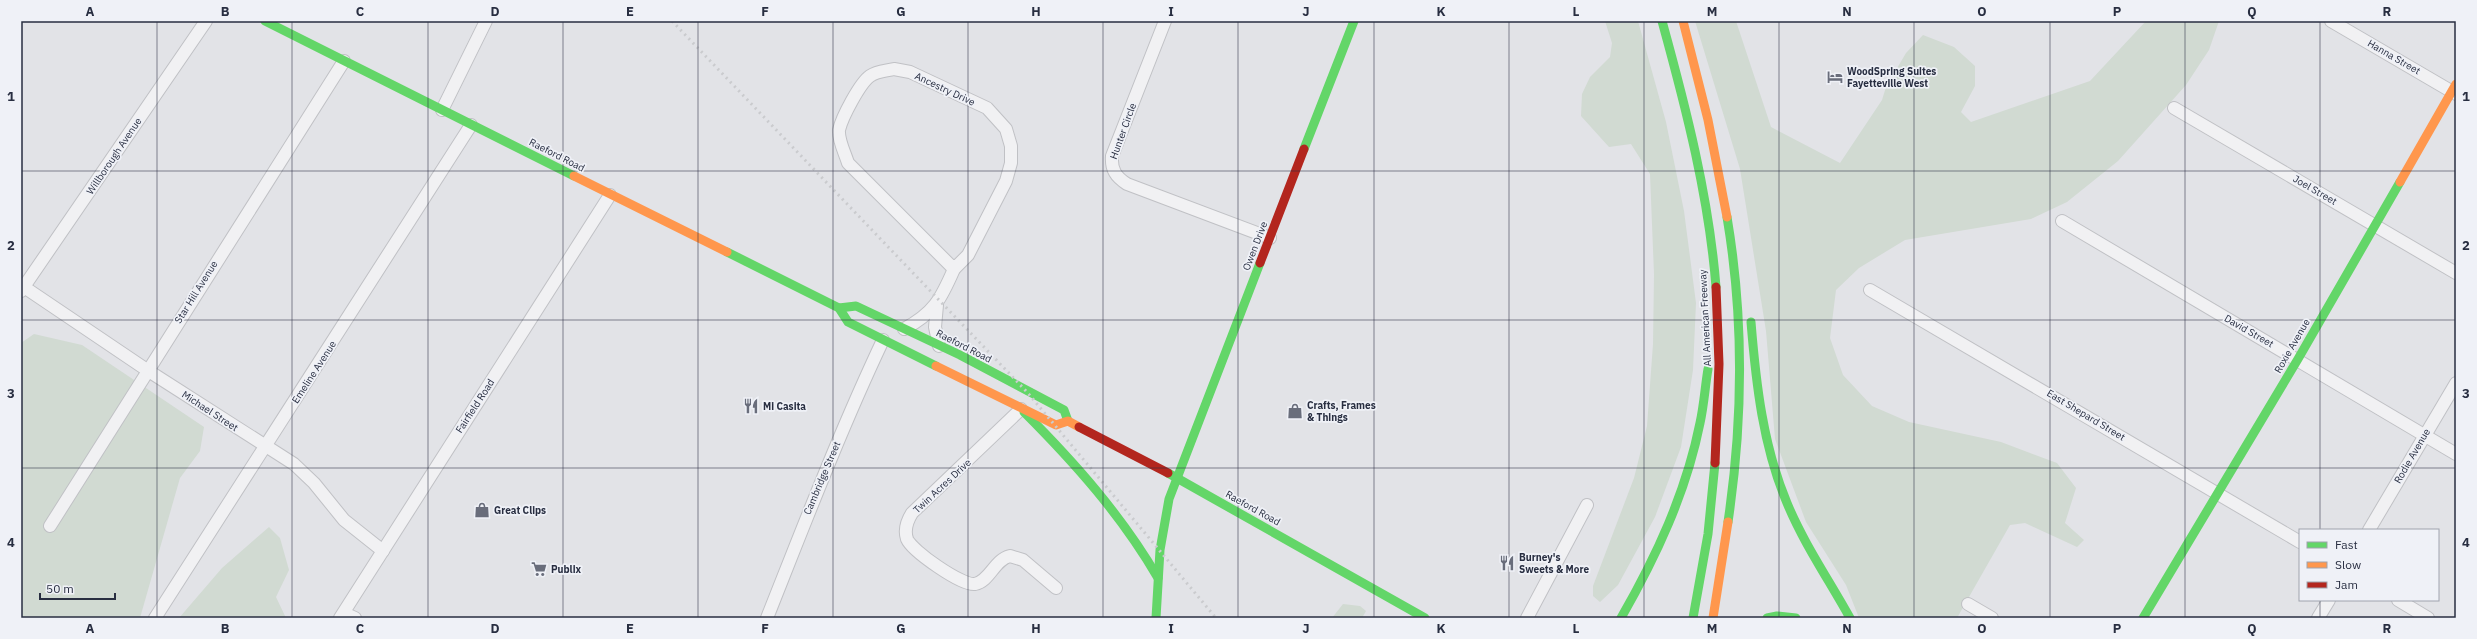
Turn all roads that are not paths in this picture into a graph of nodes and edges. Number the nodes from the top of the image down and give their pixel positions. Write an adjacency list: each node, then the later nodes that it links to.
1 (206, 21): 22 (street, Willborough Avenue)
2 (265, 21): 10 (main road, Raeford Road)
3 (486, 21): 13 (street)
4 (1165, 21): 19 (street, Hunter Circle)
5 (1354, 21): 19 (main road, Owen Drive)
6 (1662, 21): 27 (main road, All American Freeway)
7 (1683, 21): 9 (main road)
8 (2331, 21): 11 (street, Hanna Street)
9 (1692, 54): 15 (main road); 60 (main road)
10 (344, 61): 13 (main road, Raeford Road); 32 (street, Star Hill Avenue)
11 (2454, 90): 18 (main road, Roxie Avenue)
12 (2174, 108): 18 (street, Joel Street)
13 (442, 110): 14 (main road, Raeford Road)
14 (471, 125): 16 (main road, Raeford Road); 37 (street, Emeline Avenue)
15 (1721, 135)
16 (610, 195): 25 (main road, Raeford Road); 45 (street, Fairfield Road)
17 (2062, 221): 31 (street, David Street)
18 (2375, 224): 21 (street, Joel Street); 31 (main road, Roxie Avenue)
19 (1270, 238): 39 (main road, Owen Drive)
20 (954, 269): 20 (street, Ancestry Drive); 24 (street, Ancestry Drive)
21 (2456, 273)
22 (22, 289): 32 (street, Michael Street)
23 (1870, 290): 40 (street, East Shepard Street)
24 (937, 305): 28 (street, Ancestry Drive); 30 (street, Ancestry Drive)
25 (839, 308): 28 (main road, Raeford Road); 29 (main road, Raeford Road)
26 (1750, 310): 63 (main road)
27 (1718, 313): 58 (main road); 59 (main road, All American Freeway)
28 (904, 329): 30 (main road, Raeford Road)
29 (883, 340): 34 (main road, Raeford Road); 54 (street, Cambridge Street)
30 (939, 346): 35 (main road, Raeford Road)
31 (2298, 359): 36 (street, David Street); 40 (main road, Roxie Avenue)
32 (147, 370): 37 (street, Michael Street); 42 (street, Star Hill Avenue)
33 (2456, 383): 36 (street, Rodie Avenue)
34 (1021, 409): 35 (main road, Raeford Road); 46 (main road); 47 (street, Twin Acres Drive)
35 (1068, 421): 39 (main road, Raeford Road)
36 (2424, 435): 38 (street, David Street); 43 (street, Rodie Avenue)
37 (265, 446): 45 (street, Michael Street); 52 (street, Emeline Avenue)
38 (2456, 454)
39 (1178, 478): 46 (main road, Owen Drive); 56 (main road, Raeford Road)
40 (2216, 493): 44 (street, East Shepard Street); 65 (main road, Roxie Avenue)
41 (1587, 505): 57 (street)
42 (50, 526)
43 (2371, 529)
44 (2299, 541)
45 (383, 550): 51 (street, Fairfield Road)
46 (1158, 578): 55 (main road, Owen Drive)
47 (1056, 588)
48 (2328, 601): 66 (street)
49 (2400, 601): 67 (street)
50 (1968, 604): 64 (street)
51 (342, 615): 53 (street)
52 (155, 618)
53 (355, 618)
54 (767, 618)
55 (1156, 618)
56 (1425, 618)
57 (1527, 618)
58 (1621, 618)
59 (1693, 618)
60 (1713, 618)
61 (1767, 618): 62 (main road)
62 (1796, 618)
63 (1850, 618)
64 (1992, 618)
65 (2143, 618)
66 (2318, 618)
67 (2428, 618)

